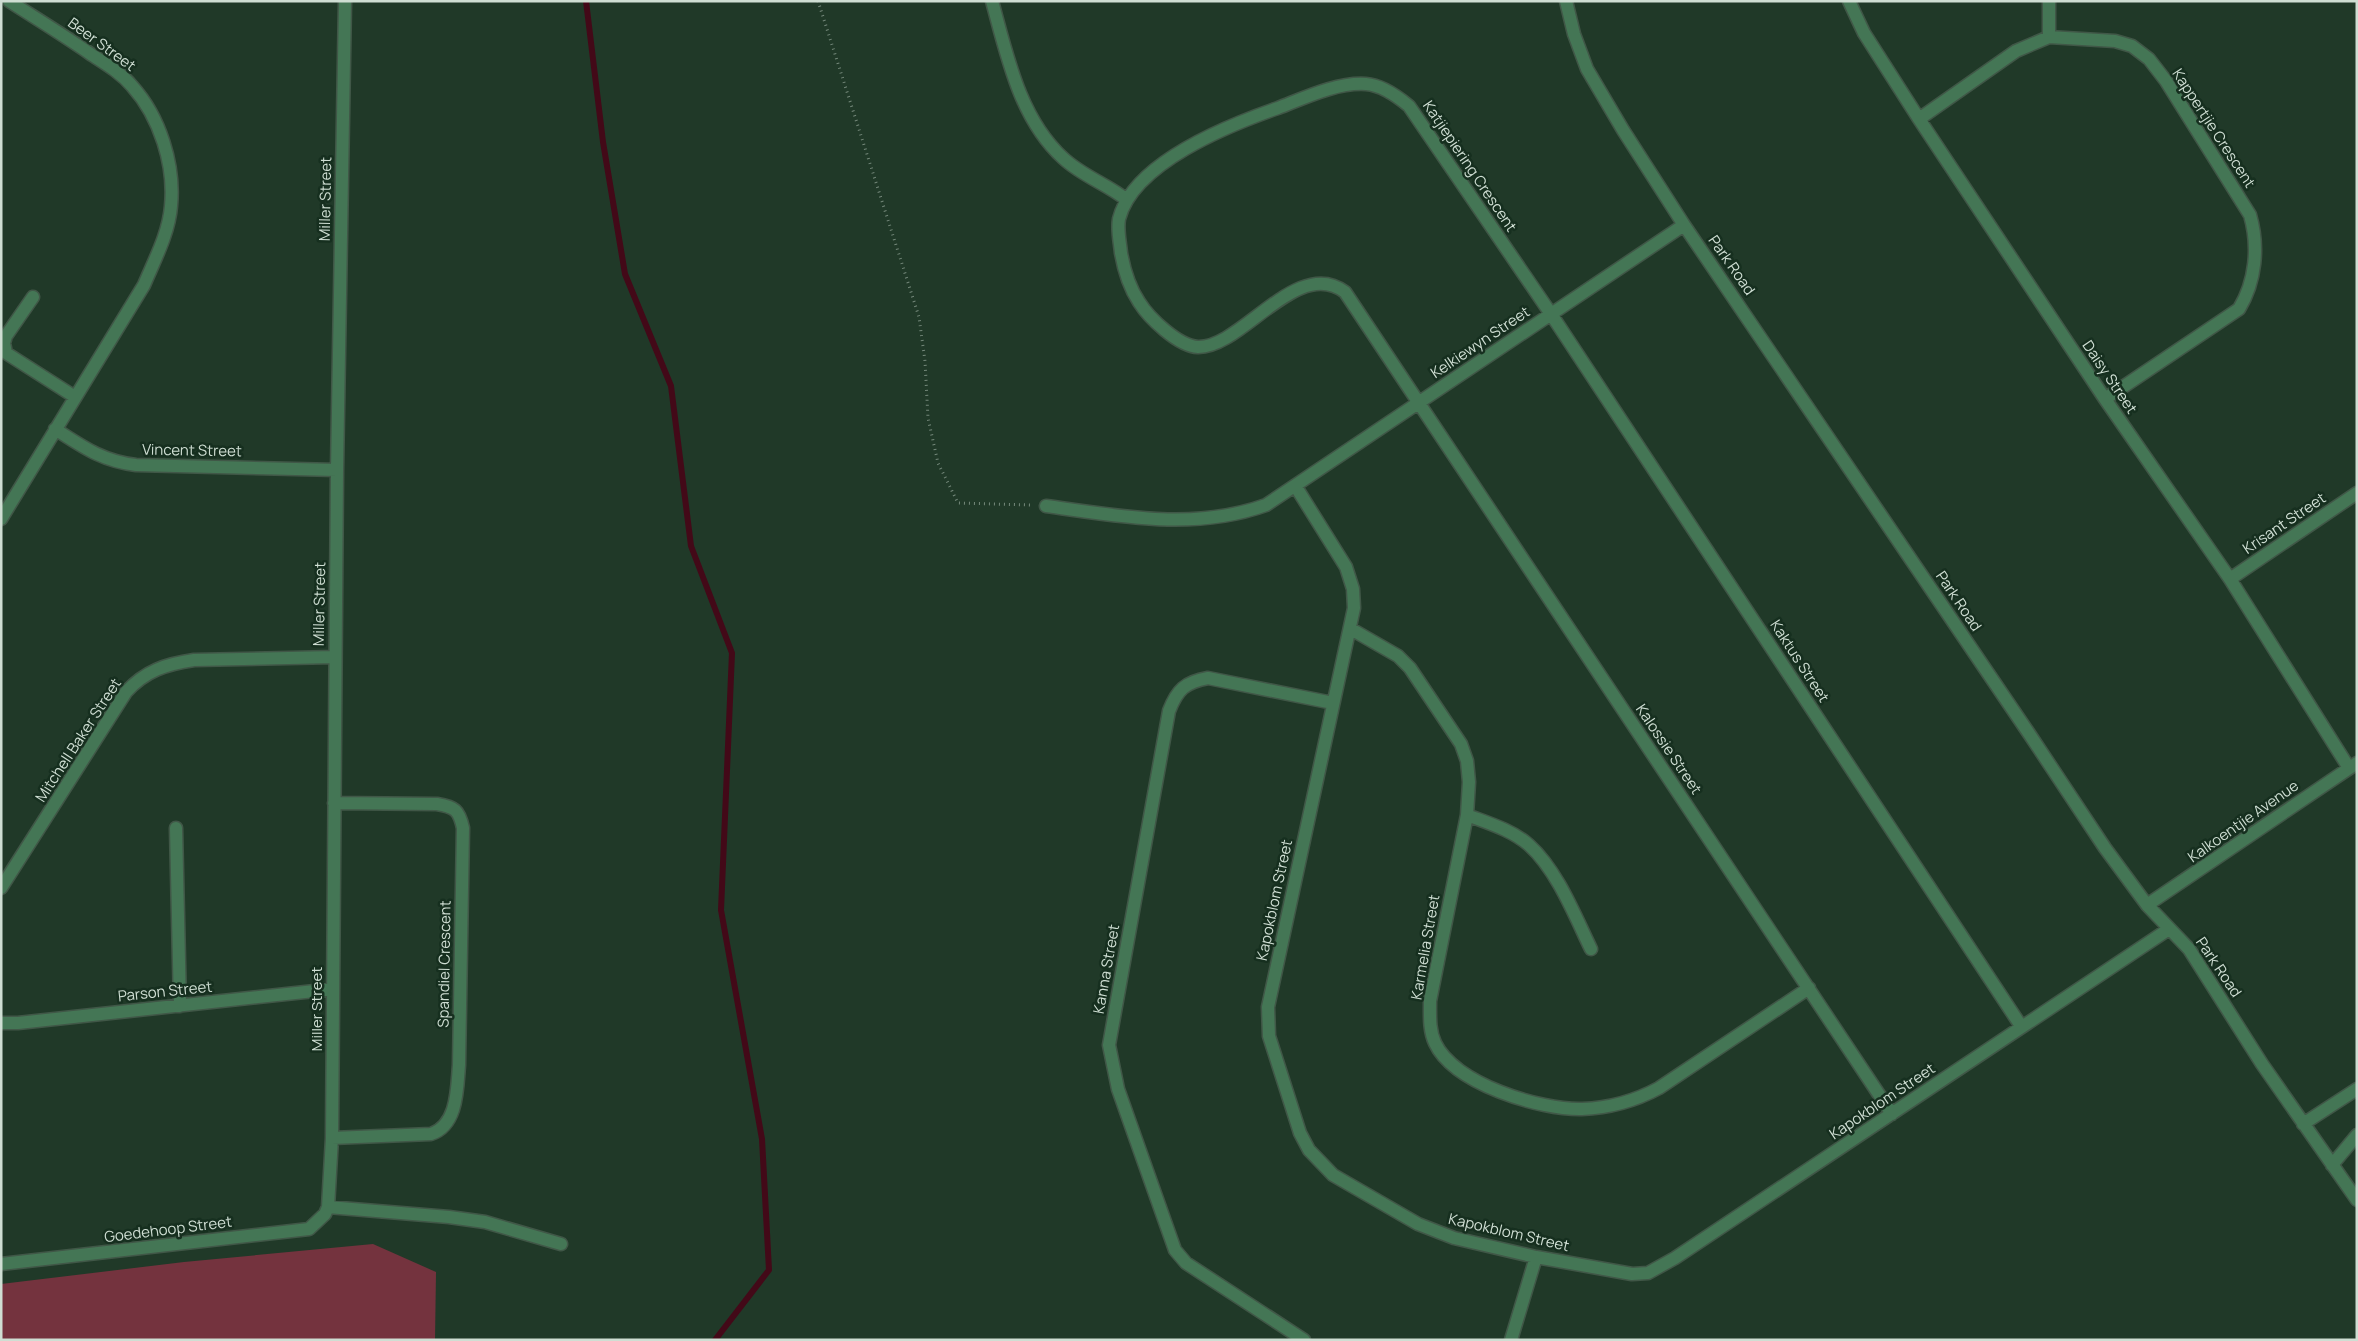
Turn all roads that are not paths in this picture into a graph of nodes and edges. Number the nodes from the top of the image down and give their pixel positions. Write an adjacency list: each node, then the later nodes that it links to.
1 (9, 1): 13 (street, Beer Street)
2 (345, 1): 17 (street, Miller Street)
3 (992, 1): 9 (street)
4 (1566, 1): 10 (street, Park Road)
5 (1849, 1): 8 (street, Daisy Street)
6 (2049, 1): 7 (street)
7 (2049, 37): 8 (street, Kappertjie Crescent); 14 (street, Kappertjie Crescent)
8 (1919, 119): 14 (street, Daisy Street)
9 (1126, 200): 12 (street, Katjiepiering Crescent); 15 (street, Katjiepiering Crescent)
10 (1684, 225): 12 (street, Kelkiewyn Street); 31 (street, Park Road)
11 (33, 298): 13 (street)
12 (1551, 314): 15 (street, Kelkiewyn Street); 38 (street, Kaktus Street)
13 (75, 397): 16 (street, Beer Street)
14 (2105, 399): 22 (street, Daisy Street)
15 (1419, 402): 18 (street, Kelkiewyn Street); 34 (street, Kalossie Street)
16 (55, 429): 17 (street, Vincent Street); 21 (street, Beer Street)
17 (337, 470): 24 (street, Miller Street)
18 (1296, 486): 20 (street, Kelkiewyn Street); 23 (street, Kapokblom Street)
19 (2357, 494): 22 (street, Krisant Street)
20 (1046, 506)
21 (1, 518)
22 (2230, 580): 26 (street, Daisy Street)
23 (1351, 629): 25 (street, Kapokblom Street); 28 (street, Karmelia Street)
24 (335, 657): 27 (street, Miller Street); 30 (street, Mitchell Baker Street)
25 (1333, 702): 48 (street, Kapokblom Street); 50 (street, Kanna Street)
26 (2353, 766): 31 (street, Kalkoentjie Avenue)
27 (334, 803): 35 (street, Miller Street); 43 (street, Spandiel Crescent)
28 (1467, 815): 33 (street); 34 (street, Karmelia Street)
29 (176, 828): 36 (street)
30 (1, 888)
31 (2147, 905): 32 (street, Park Road)
32 (2169, 929): 38 (street, Kapokblom Street); 41 (street, Park Road)
33 (1591, 948)
34 (1809, 988): 40 (street, Kalossie Street)
35 (332, 989): 36 (street, Parson Street); 43 (street, Miller Street)
36 (180, 1006): 37 (street, Parson Street)
37 (1, 1023)
38 (2021, 1026): 40 (street, Kapokblom Street)
39 (2357, 1089): 41 (street)
40 (1892, 1114): 48 (street, Kapokblom Street)
41 (2304, 1124): 44 (street, Park Road)
42 (2357, 1135): 44 (street)
43 (332, 1138): 46 (street, Miller Street)
44 (2332, 1164): 45 (street, Park Road)
45 (2357, 1200)
46 (328, 1207): 47 (street); 49 (street, Goedehoop Street)
47 (561, 1244)
48 (1536, 1257): 51 (street)
49 (1, 1264)
50 (1304, 1340)
51 (1511, 1340)

